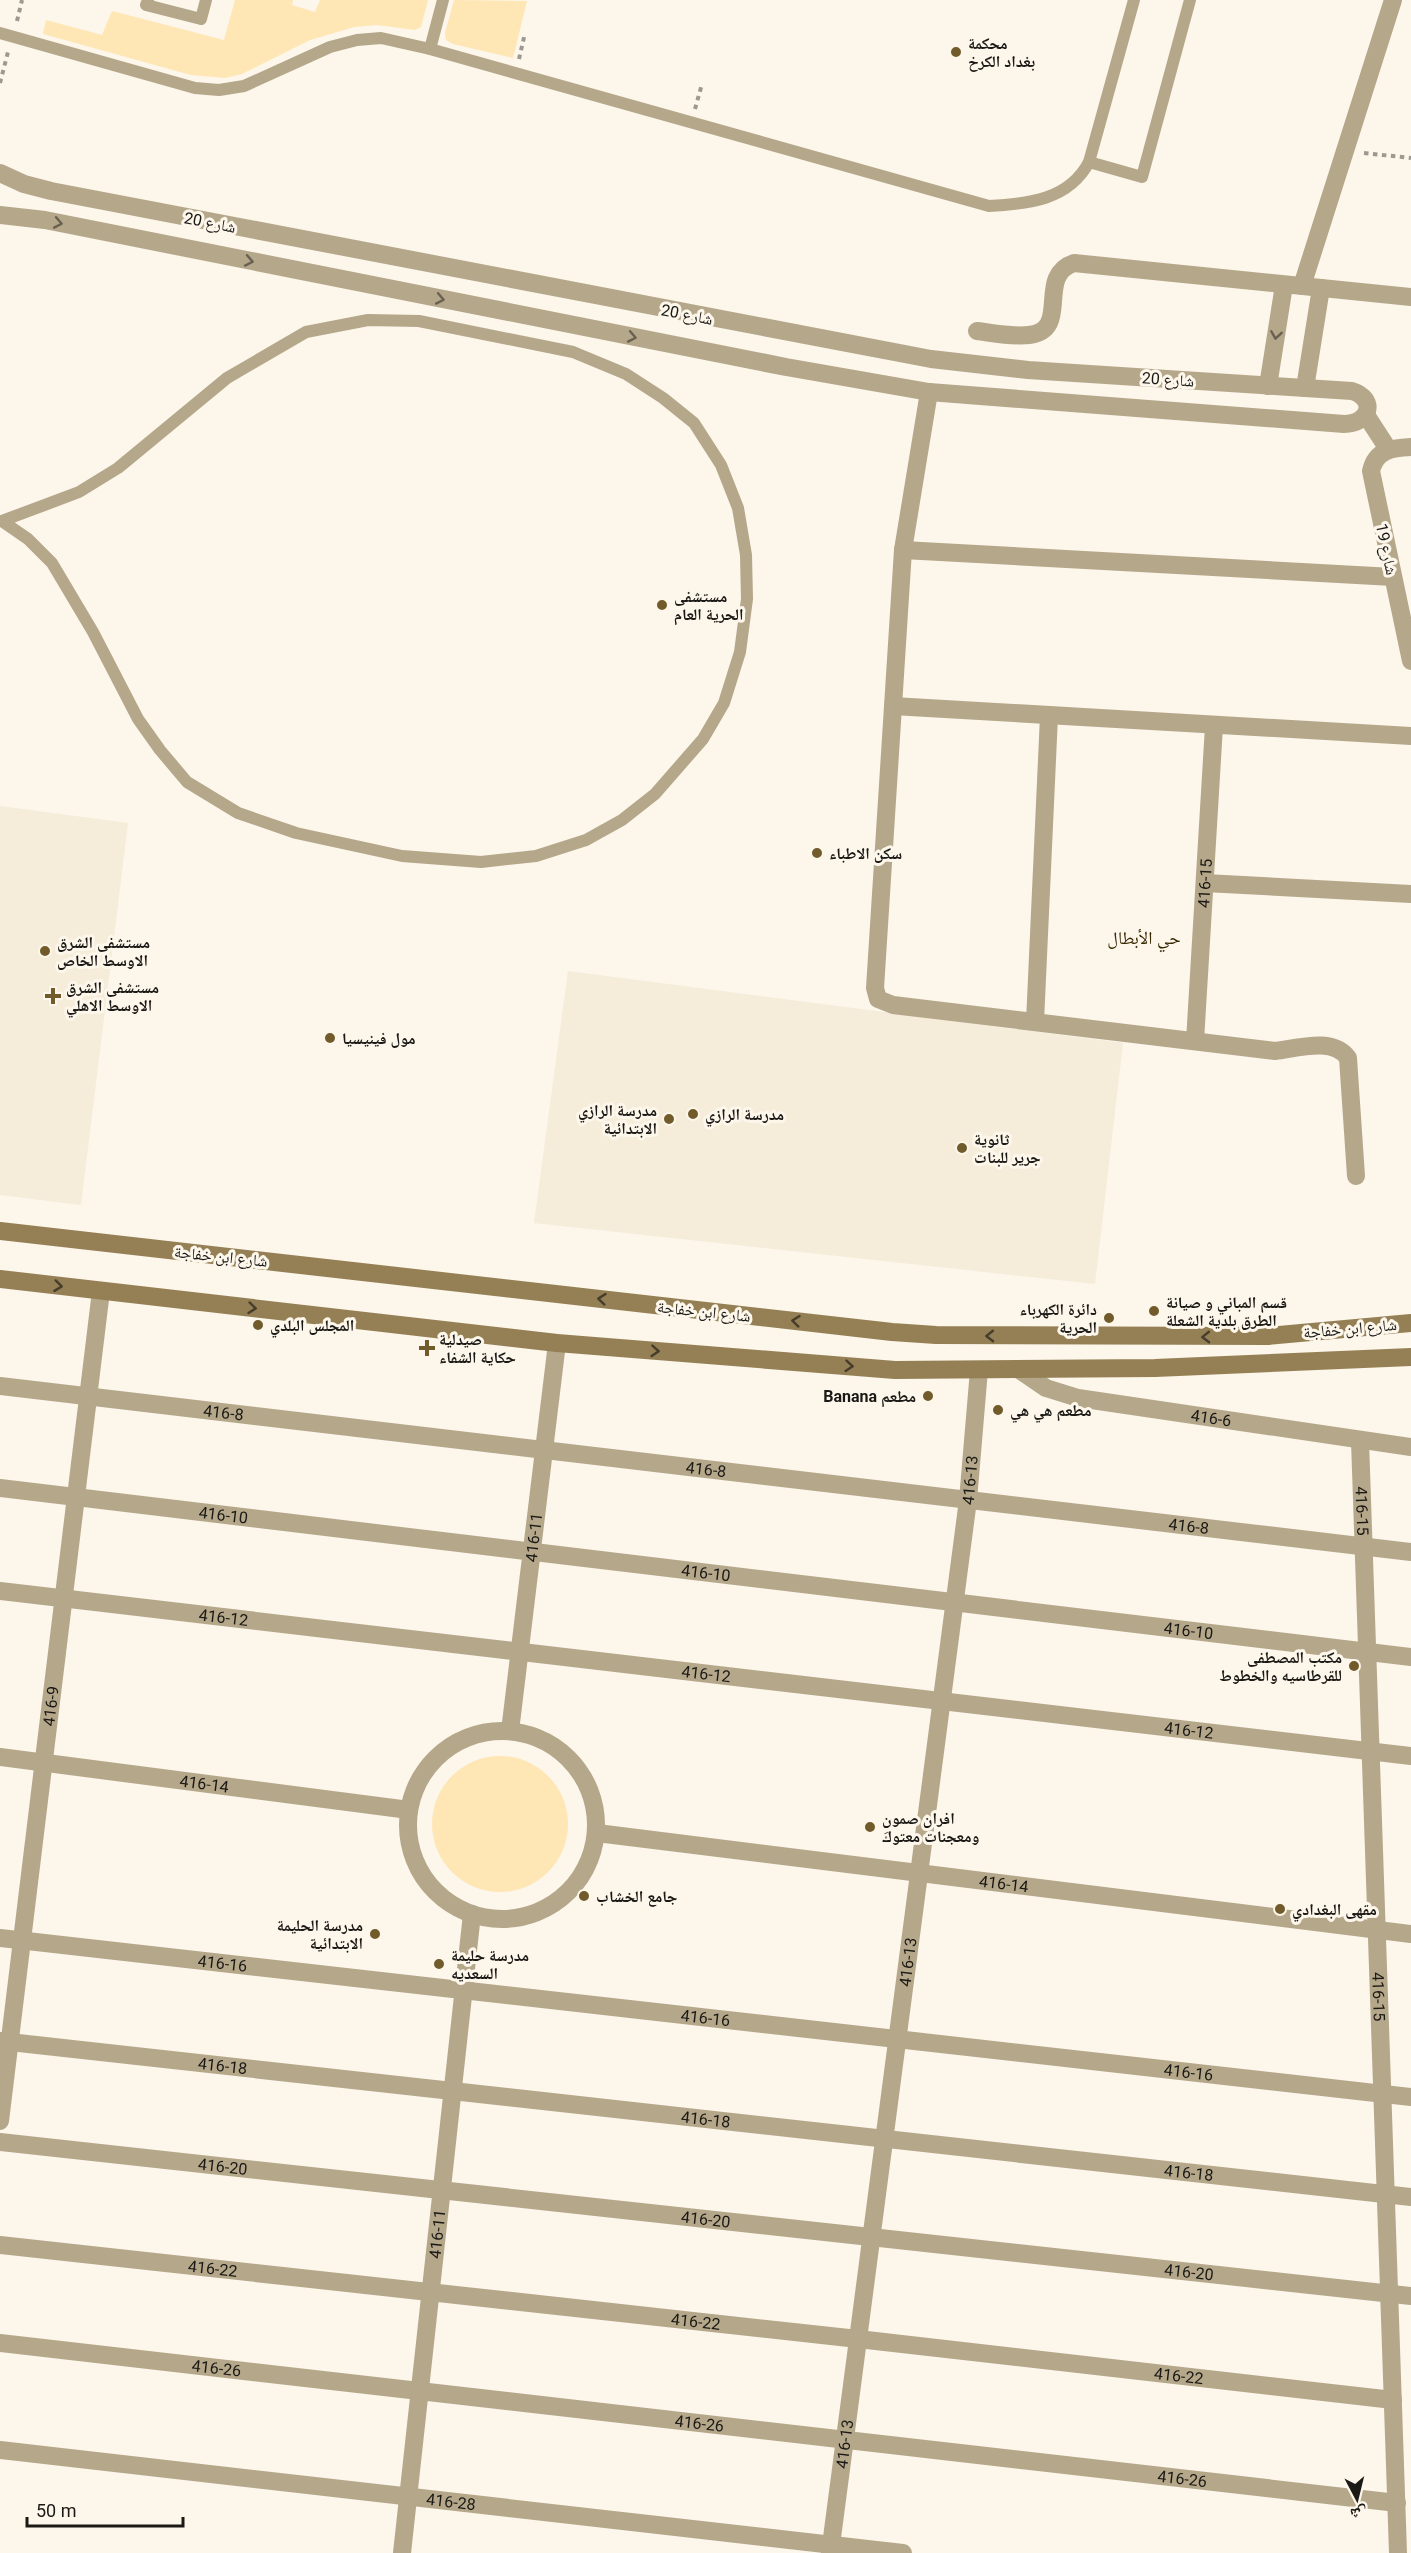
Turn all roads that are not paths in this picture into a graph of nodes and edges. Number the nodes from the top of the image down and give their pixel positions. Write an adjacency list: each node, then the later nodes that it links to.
1 (148, 0): 2 (lane)
2 (206, 0)
3 (443, 0): 8 (lane)
4 (1134, 0): 9 (lane)
5 (1190, 0): 9 (lane)
6 (1394, 0): 12 (street)
7 (0, 33): 8 (lane)
8 (430, 49): 9 (lane)
9 (1089, 162)
10 (0, 173): 14 (street, شارع 20)
11 (0, 215): 16 (street, شارع 20, one-way to 16)
12 (1293, 285): 13 (street); 17 (street); 18 (street, one-way to 18)
13 (1321, 288): 15 (street); 19 (street)
14 (597, 297): 16 (street); 18 (street, شارع 20)
15 (1411, 297)
16 (590, 329): 20 (street, شارع 20, one-way to 20)
17 (977, 331)
18 (1268, 386): 19 (street, شارع 20)
19 (1305, 388): 21 (street, شارع 20)
20 (929, 392): 21 (street, شارع 20); 25 (street)
21 (1366, 415): 23 (street, شارع 20)
22 (1411, 447): 23 (street)
23 (1388, 449): 26 (street, شارع 19)
24 (1, 520): 24 (lane)
25 (903, 550): 26 (street); 28 (street)
26 (1392, 577): 27 (street, شارع 19)
27 (1411, 661)
28 (893, 706): 29 (street); 34 (street)
29 (1048, 716): 30 (street); 34 (street)
30 (1214, 726): 31 (street); 32 (street, 416-15)
31 (1411, 736)
32 (1205, 884): 33 (street); 35 (street, 416-15)
33 (1411, 894)
34 (1035, 1022): 35 (street)
35 (1195, 1041): 36 (street)
36 (1356, 1176)
37 (0, 1231): 41 (street, شارع ابن خفاجة, one-way to 37)
38 (0, 1279): 39 (street, شارع ابن خفاجة, one-way to 39)
39 (101, 1291): 42 (street, شارع ابن خفاجة, one-way to 42); 47 (street, 416-9)
40 (1411, 1323): 41 (street, شارع ابن خفاجة, one-way to 41)
41 (1016, 1336): 44 (street)
42 (557, 1343): 45 (street, شارع ابن خفاجة, one-way to 45); 50 (street, 416-11)
43 (1411, 1357): 44 (street, شارع ابن خفاجة)
44 (1018, 1369): 45 (street, شارع ابن خفاجة); 48 (street, 416-6)
45 (979, 1370): 53 (street, 416-13)
46 (0, 1386): 47 (street, 416-8)
47 (88, 1396): 50 (street, 416-8); 52 (street, 416-9)
48 (1360, 1441): 49 (street, 416-6); 54 (street, 416-15)
49 (1411, 1447)
50 (544, 1450): 53 (street, 416-8); 55 (street, 416-11)
51 (0, 1488): 52 (street, 416-10)
52 (76, 1497): 55 (street, 416-10); 58 (street, 416-9)
53 (968, 1500): 54 (street, 416-8); 59 (street, 416-13)
54 (1364, 1546): 56 (street, 416-8); 61 (street, 416-15)
55 (531, 1552): 59 (street, 416-10); 60 (street, 416-11)
56 (1411, 1552)
57 (0, 1591): 58 (street, 416-12)
58 (64, 1598): 60 (street, 416-12); 68 (street, 416-9)
59 (955, 1602): 61 (street, 416-10); 63 (street, 416-13)
60 (519, 1652): 63 (street, 416-12); 64 (street, 416-11)
61 (1368, 1652): 62 (street, 416-10); 65 (street, 416-15)
62 (1411, 1657)
63 (942, 1701): 65 (street, 416-12); 71 (street, 416-13)
64 (510, 1731): 69 (street); 70 (street)
65 (1371, 1752): 66 (street, 416-12); 73 (street, 416-15)
66 (1411, 1756)
67 (0, 1757): 68 (street, 416-14)
68 (44, 1762): 69 (street, 416-14); 76 (street, 416-9)
69 (409, 1810): 72 (street)
70 (597, 1833): 71 (street, 416-14); 72 (street)
71 (919, 1873): 73 (street, 416-14); 78 (street, 416-13)
72 (472, 1914): 77 (street, 416-11)
73 (1377, 1930): 74 (street, 416-14); 81 (street, 416-15)
74 (1411, 1934)
75 (0, 1938): 76 (street, 416-16)
76 (22, 1940): 77 (street, 416-16); 79 (street, 416-9)
77 (464, 1990): 78 (street, 416-16); 80 (street, 416-11)
78 (897, 2040): 81 (street, 416-16); 84 (street, 416-13)
79 (5, 2041): 80 (street, 416-18); 83 (street, 416-9)
80 (453, 2091): 84 (street, 416-18); 86 (street, 416-11)
81 (1383, 2094): 82 (street, 416-16); 87 (street, 416-15)
82 (1411, 2097)
83 (0, 2121)
84 (884, 2139): 87 (street, 416-18); 89 (street, 416-13)
85 (0, 2142): 86 (street, 416-20)
86 (442, 2191): 89 (street, 416-20); 91 (street, 416-11)
87 (1386, 2194): 88 (street, 416-18); 92 (street, 416-15)
88 (1411, 2197)
89 (872, 2238): 92 (street, 416-20); 94 (street, 416-13)
90 (0, 2245): 91 (street, 416-22)
91 (430, 2292): 94 (street, 416-22); 96 (street, 416-11)
92 (1389, 2293): 93 (street, 416-20); 97 (street, 416-15)
93 (1411, 2296)
94 (858, 2339): 97 (street, 416-22); 98 (street, 416-13)
95 (0, 2343): 96 (street, 416-26)
96 (420, 2391): 98 (street, 416-26); 101 (street, 416-11)
97 (1393, 2400): 100 (street, 416-15)
98 (845, 2440): 102 (street, 416-26); 103 (street, 416-13)
99 (0, 2450): 101 (street, 416-28)
100 (1403, 2454): 102 (street, 416-15)
101 (408, 2496): 103 (street, 416-28); 104 (street, 416-11)
102 (1397, 2503): 106 (street, 416-15)
103 (830, 2549): 105 (street, 416-28)
104 (402, 2553)
105 (903, 2553)
106 (1398, 2553)

